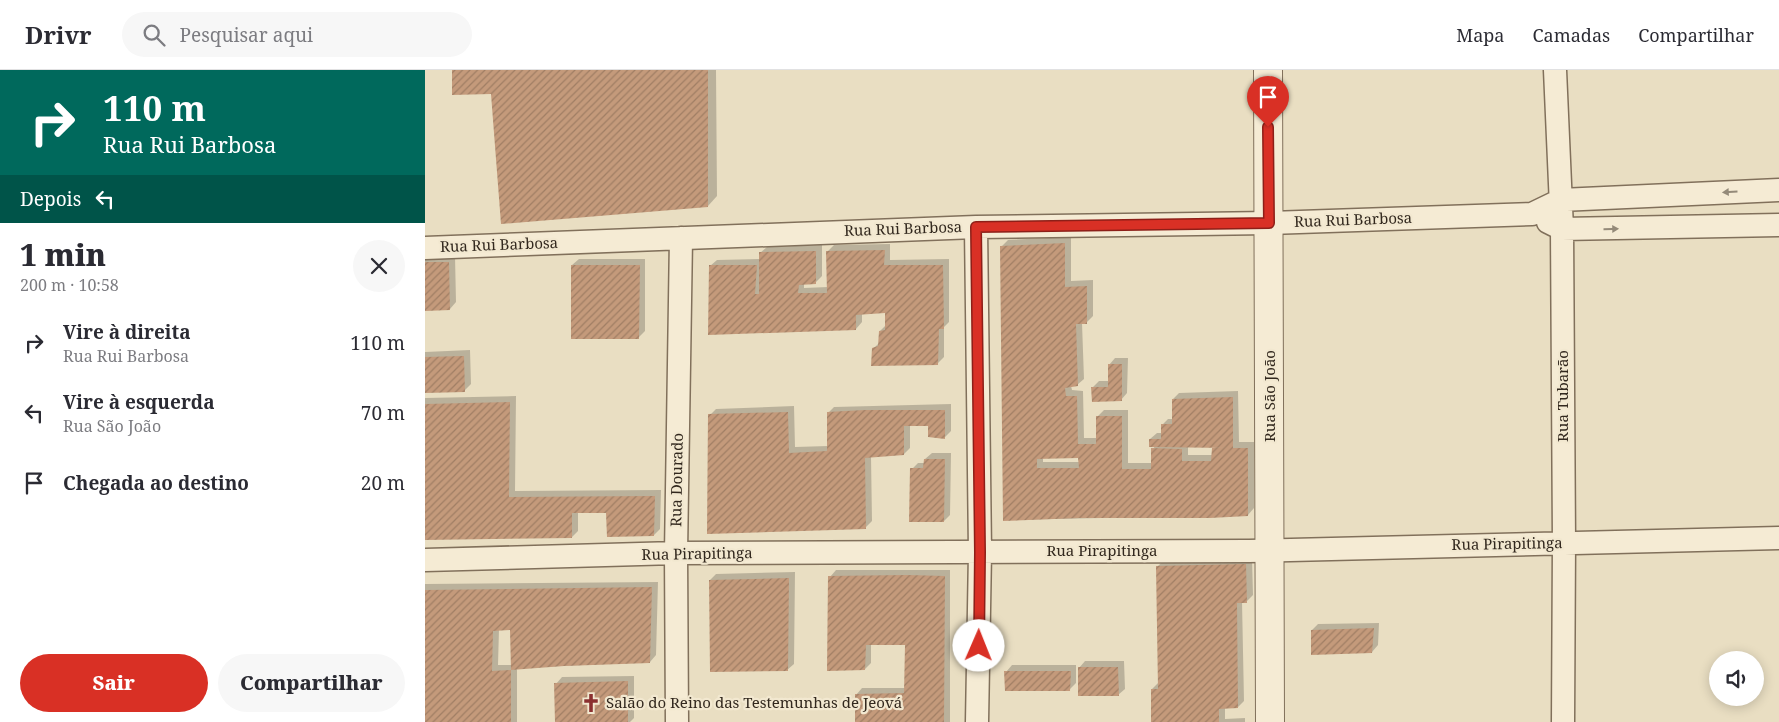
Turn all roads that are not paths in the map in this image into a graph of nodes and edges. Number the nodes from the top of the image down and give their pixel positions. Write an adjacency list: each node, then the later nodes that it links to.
1 (1268, 70): 6 (street, Rua São João)
2 (1555, 70): 4 (street, Rua Tubarão)
3 (1779, 190): 4 (street, one-way to 4)
4 (1561, 200): 5 (street, Rua Rui Barbosa); 9 (street, Rua Tubarão)
5 (1532, 214): 6 (street, Rua Rui Barbosa); 9 (street, Rua Rui Barbosa)
6 (1269, 223): 8 (street, Rua Rui Barbosa); 14 (street, Rua São João)
7 (1779, 225): 9 (street, one-way to 7)
8 (976, 227): 10 (street, Rua Rui Barbosa); 15 (street)
9 (1562, 229): 13 (street, Rua Tubarão)
10 (681, 238): 11 (street, Rua Rui Barbosa); 16 (street, Rua Dourado)
11 (425, 248)
12 (1779, 538): 13 (street, Rua Pirapitinga)
13 (1564, 543): 14 (street, Rua Pirapitinga); 21 (street, Rua Tubarão)
14 (1271, 550): 15 (street, Rua Pirapitinga); 20 (street, Rua São João)
15 (980, 552): 16 (street, Rua Pirapitinga); 19 (street)
16 (676, 553): 17 (street, Rua Pirapitinga); 18 (street, Rua Dourado)
17 (425, 560)
18 (677, 722)
19 (977, 722)
20 (1270, 722)
21 (1563, 722)

